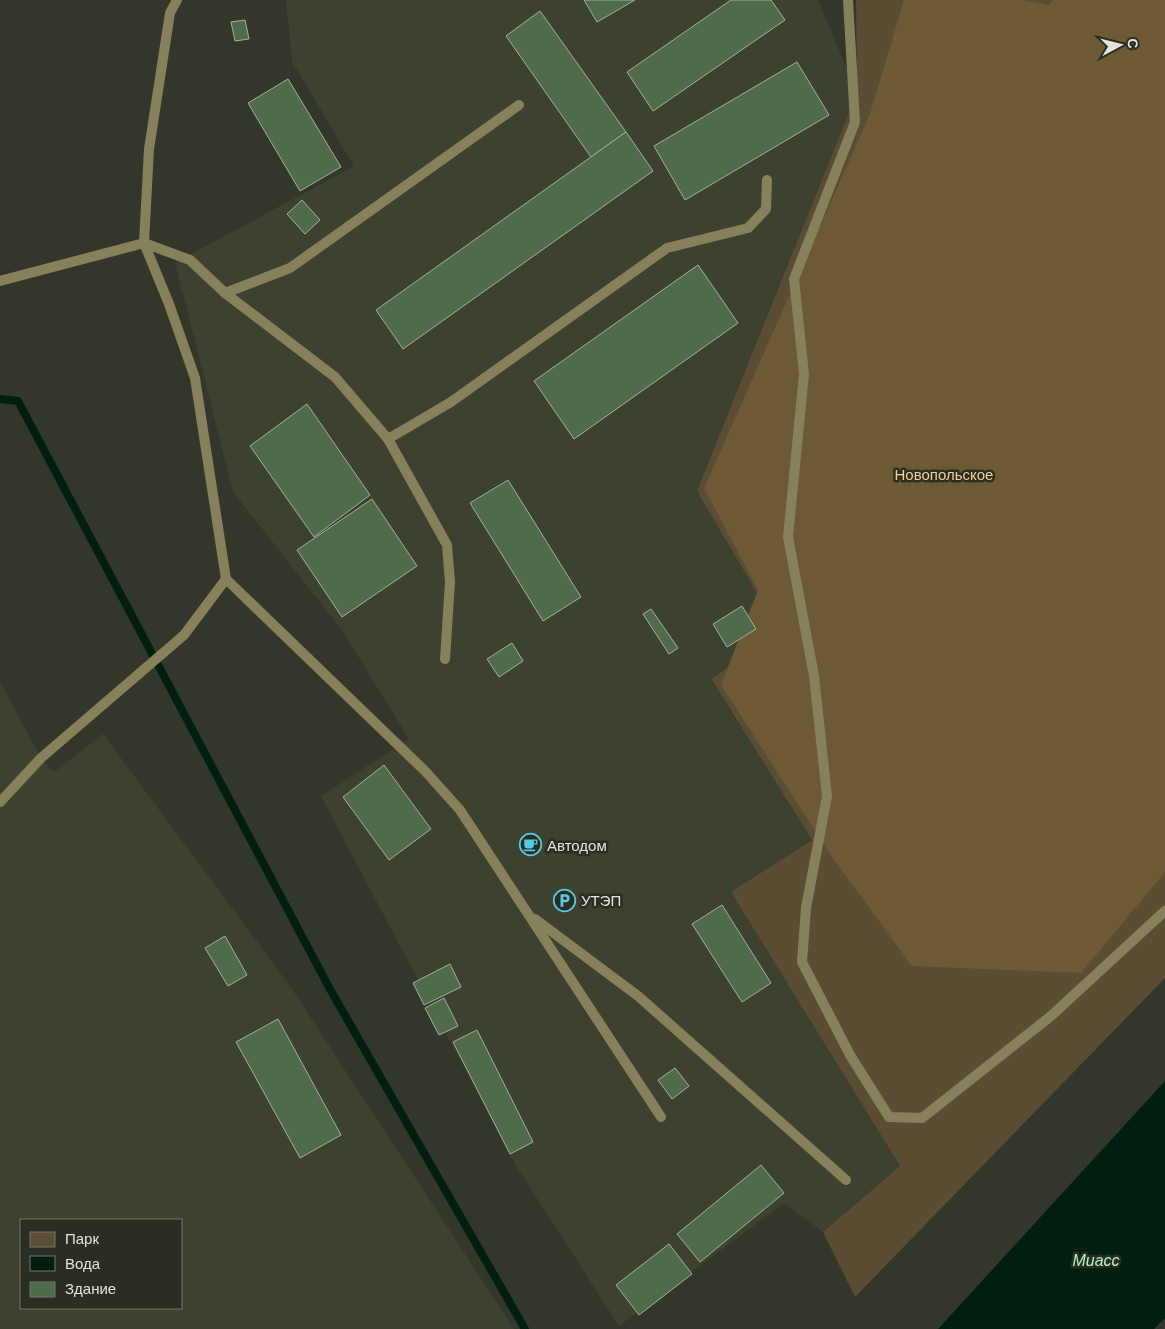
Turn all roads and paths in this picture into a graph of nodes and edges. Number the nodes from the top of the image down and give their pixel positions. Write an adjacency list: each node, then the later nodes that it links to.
1 (177, 0): 5 (lane)
2 (848, 0): 12 (lane)
3 (519, 105): 7 (lane)
4 (767, 180): 8 (lane)
5 (144, 243): 6 (lane); 7 (lane); 9 (lane)
6 (0, 281)
7 (225, 294): 8 (lane)
8 (388, 439): 10 (lane)
9 (226, 579): 11 (lane); 13 (lane)
10 (445, 659)
11 (0, 802)
12 (1165, 911)
13 (528, 914): 14 (lane); 15 (lane)
14 (661, 1118)
15 (846, 1180)

